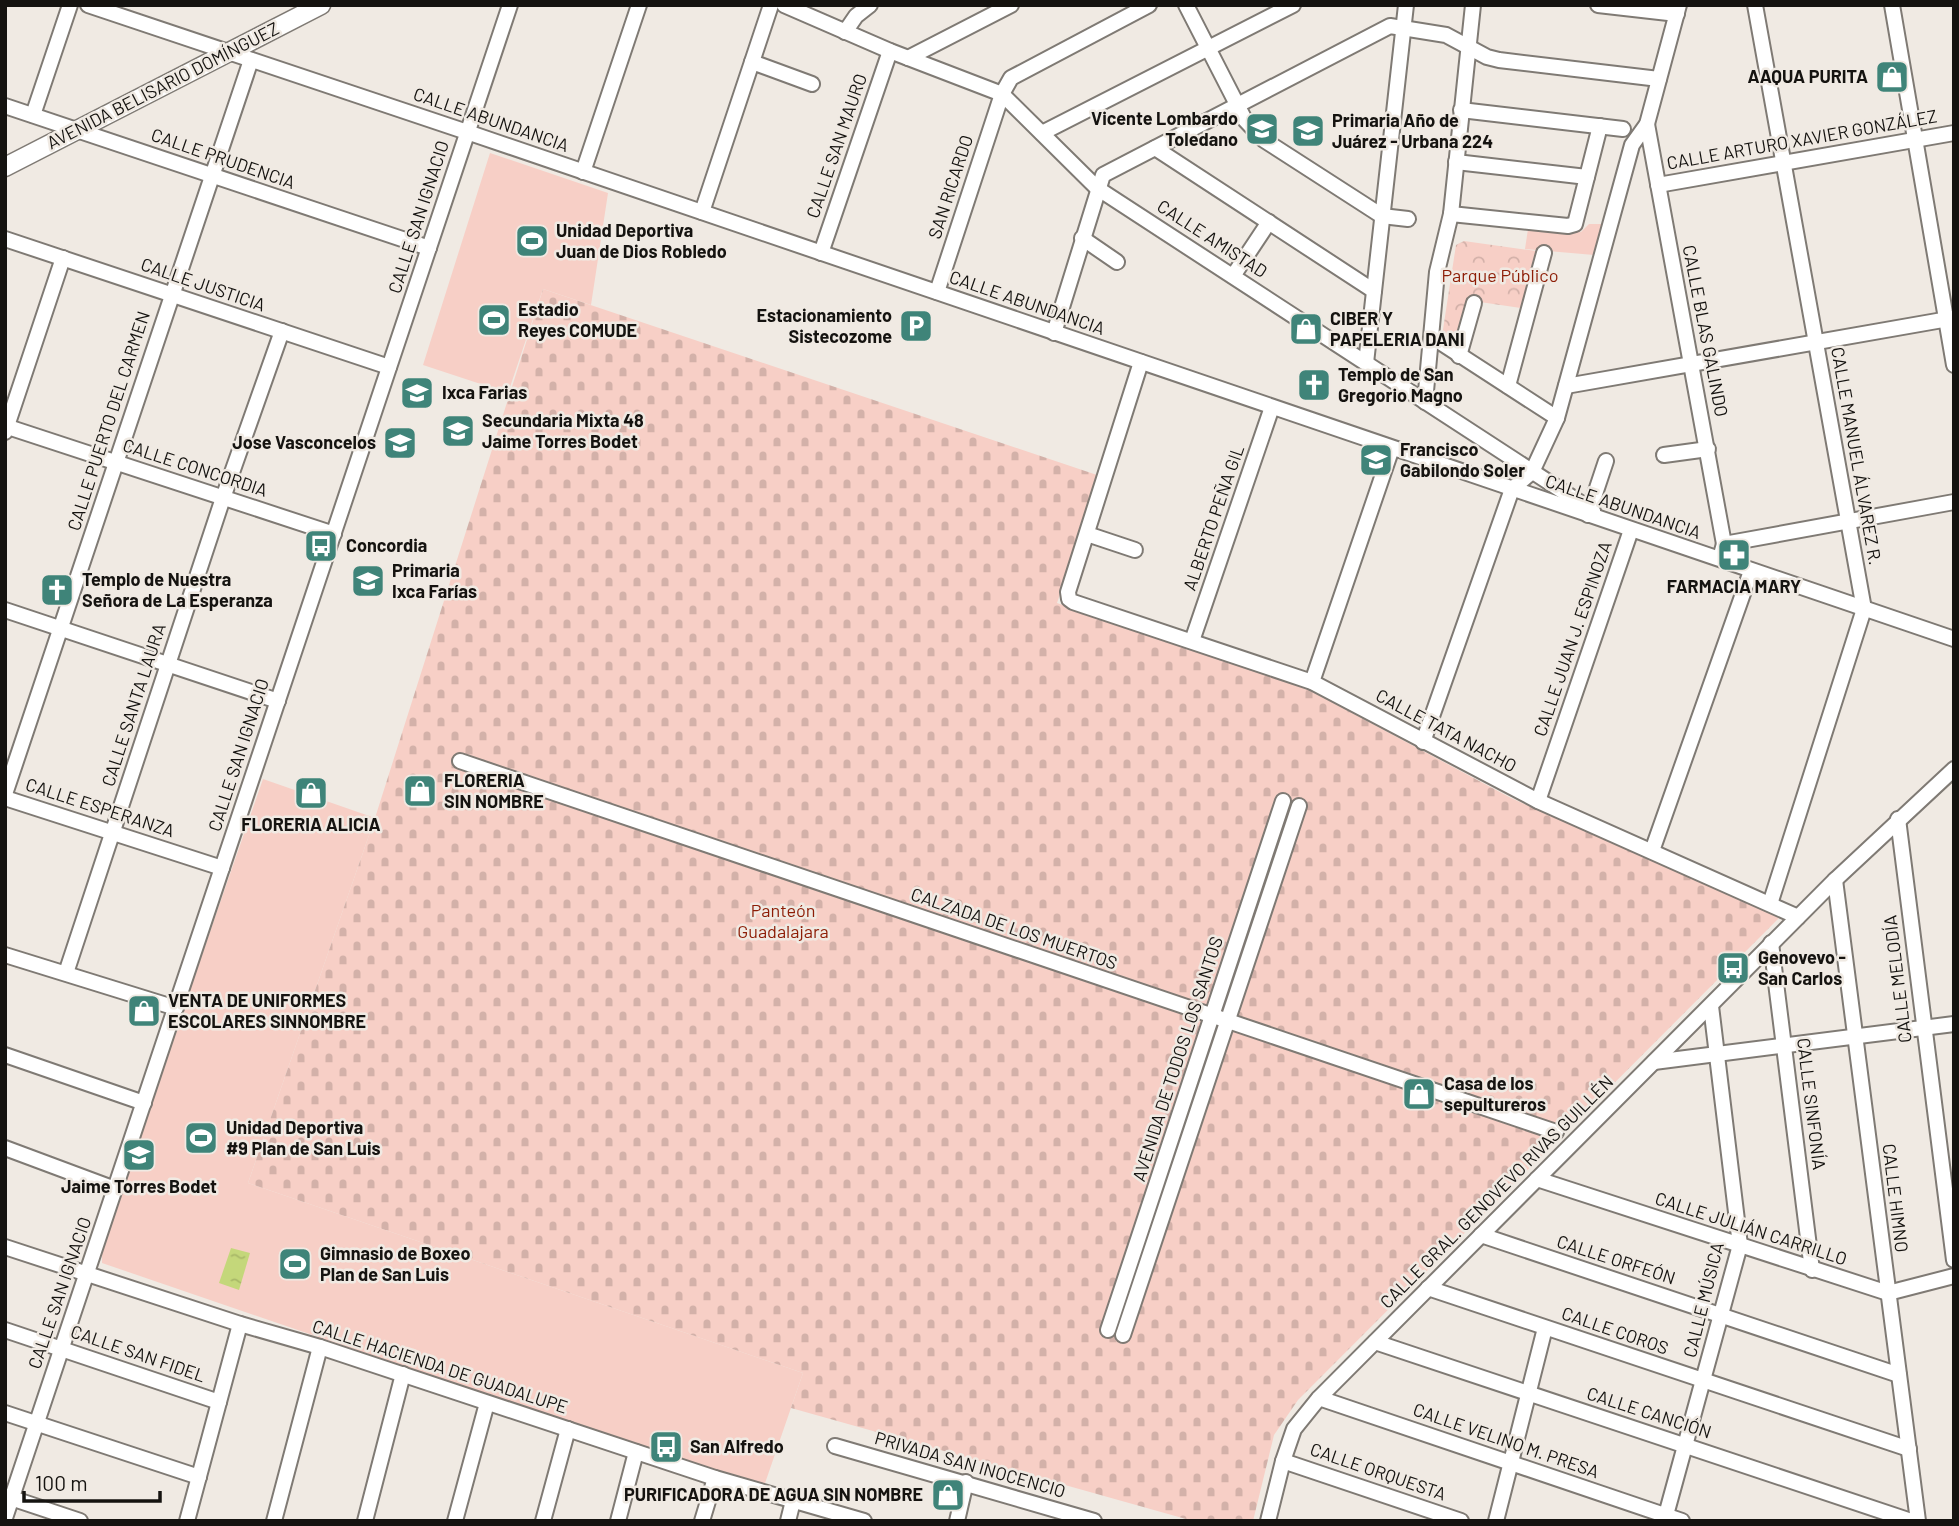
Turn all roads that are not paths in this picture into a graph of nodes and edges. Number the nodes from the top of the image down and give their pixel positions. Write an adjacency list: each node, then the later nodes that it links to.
1 (70, 5): 34 (street)
2 (88, 5): 24 (street, CALLE ABUNDANCIA)
3 (321, 5): 24 (main road, AVENIDA BELISARIO DOMÍNGUEZ)
4 (509, 5): 39 (street, CALLE SAN IGNACIO)
5 (639, 5): 47 (street)
6 (771, 5): 27 (street)
7 (784, 5): 20 (street, CALLE AMISTAD)
8 (870, 5): 20 (street)
9 (1011, 5): 25 (street)
10 (1149, 5): 30 (street)
11 (1186, 5): 22 (street)
12 (1293, 5): 22 (street)
13 (1406, 5): 19 (street)
14 (1473, 5): 21 (street)
15 (1598, 5): 18 (street)
16 (1755, 5): 45 (street, CALLE MANUEL ÁLVAREZ R.)
17 (1892, 5): 42 (street)
18 (1678, 9): 28 (street)
19 (1404, 26): 21 (street); 32 (street); 54 (street)
20 (845, 32): 23 (street, CALLE AMISTAD)
21 (1469, 46): 28 (street); 33 (street)
22 (1208, 49): 32 (street); 40 (street)
23 (890, 51): 25 (street, CALLE AMISTAD); 60 (street, CALLE SAN MAURO)
24 (230, 53): 26 (street, CALLE ABUNDANCIA); 38 (main road, AVENIDA BELISARIO DOMÍNGUEZ)
25 (908, 58): 30 (street, CALLE AMISTAD)
26 (251, 60): 39 (street, CALLE ABUNDANCIA); 48 (street, CALLE PUERTO DEL CARMEN)
27 (752, 62): 29 (street); 52 (street)
28 (1659, 79): 35 (street)
29 (812, 84)
30 (1002, 94): 40 (street, CALLE AMISTAD); 66 (street, SAN RICARDO)
31 (5, 106): 34 (street, CALLE PRUDENCIA)
32 (1238, 106): 43 (street); 54 (street)
33 (1461, 110): 36 (street); 44 (street)
34 (33, 115): 38 (street, CALLE PRUDENCIA)
35 (1647, 124): 50 (street, CALLE BLAS GALINDO); 81 (street)
36 (1600, 126): 37 (street); 49 (street)
37 (1623, 129)
38 (79, 130): 46 (main road, AVENIDA BELISARIO DOMÍNGUEZ); 48 (street, CALLE PRUDENCIA)
39 (467, 132): 47 (street, CALLE ABUNDANCIA); 59 (street, CALLE SAN IGNACIO)
40 (1042, 133): 51 (street, CALLE AMISTAD)
41 (1954, 133): 42 (street, CALLE ARTURO XAVIER GONZÁLEZ)
42 (1915, 140): 45 (street, CALLE ARTURO XAVIER GONZÁLEZ); 69 (street)
43 (1155, 148): 51 (street); 56 (street)
44 (1456, 162): 49 (street); 53 (street)
45 (1783, 163): 50 (street, CALLE ARTURO XAVIER GONZÁLEZ); 73 (street, CALLE MANUEL ÁLVAREZ R.)
46 (5, 167)
47 (583, 172): 52 (street, CALLE ABUNDANCIA)
48 (213, 176): 59 (street, CALLE PRUDENCIA); 67 (street, CALLE PUERTO DEL CARMEN)
49 (1587, 177): 53 (street)
50 (1658, 185): 77 (street, CALLE BLAS GALINDO)
51 (1097, 188): 57 (street); 64 (street, CALLE AMISTAD)
52 (702, 212): 60 (street, CALLE ABUNDANCIA)
53 (1451, 214): 72 (street)
54 (1382, 216): 55 (street); 65 (street)
55 (1408, 219)
56 (1269, 222): 64 (street); 65 (street)
57 (1082, 238): 63 (street); 71 (street)
58 (5, 239): 62 (street, CALLE JUSTICIA)
59 (429, 248): 79 (street, CALLE SAN IGNACIO)
60 (821, 253): 66 (street, CALLE ABUNDANCIA)
61 (1544, 253): 80 (street)
62 (64, 258): 67 (street, CALLE JUSTICIA); 85 (street)
63 (1117, 262)
64 (1233, 276): 76 (street, CALLE AMISTAD)
65 (1374, 291): 76 (street)
66 (937, 292): 71 (street, CALLE ABUNDANCIA)
67 (172, 295): 70 (street, CALLE JUSTICIA); 90 (street, CALLE PUERTO DEL CARMEN)
68 (1474, 303): 74 (street)
69 (1950, 319): 73 (street); 78 (street)
70 (282, 331): 79 (street, CALLE JUSTICIA); 93 (street, CALLE SANTA LAURA)
71 (1054, 332): 75 (street, CALLE ABUNDANCIA)
72 (1432, 337): 74 (street); 82 (street)
73 (1816, 342): 77 (street); 96 (street, CALLE MANUEL ÁLVAREZ R.)
74 (1459, 356): 80 (street)
75 (1141, 362): 83 (street, CALLE ABUNDANCIA); 99 (street)
76 (1366, 363): 82 (street, CALLE AMISTAD)
77 (1689, 364): 81 (street); 87 (street, CALLE BLAS GALINDO)
78 (1954, 365)
79 (389, 367): 98 (street, CALLE SAN IGNACIO)
80 (1508, 386): 84 (street)
81 (1566, 386): 84 (street)
82 (1425, 402): 91 (street, CALLE AMISTAD)
83 (1272, 407): 86 (street, CALLE ABUNDANCIA); 108 (street, ALBERTO PEÑA GIL)
84 (1557, 418): 91 (street)
85 (6, 428): 90 (street, CALLE CONCORDIA)
86 (1392, 448): 92 (street, CALLE ABUNDANCIA); 110 (street)
87 (1708, 449): 88 (street); 100 (street, CALLE BLAS GALINDO)
88 (1664, 455)
89 (1606, 461): 95 (street)
90 (115, 462): 93 (street, CALLE CONCORDIA); 106 (street, CALLE PUERTO DEL CARMEN)
91 (1532, 471): 92 (street); 95 (street, CALLE AMISTAD)
92 (1512, 489): 95 (street, CALLE ABUNDANCIA); 112 (street)
93 (223, 498): 98 (street, CALLE CONCORDIA); 109 (street, CALLE SANTA LAURA)
94 (1954, 502): 96 (street)
95 (1589, 512): 97 (street, CALLE ABUNDANCIA)
96 (1848, 521): 100 (street); 104 (street, CALLE MANUEL ÁLVAREZ R.)
97 (1631, 530): 102 (street, CALLE ABUNDANCIA); 117 (street, CALLE JUAN J. ESPINOZA)
98 (334, 534): 111 (street, CALLE SAN IGNACIO)
99 (1087, 534): 101 (street); 108 (street, CALLE TATA NACHO)
100 (1724, 544): 102 (street)
101 (1135, 550)
102 (1719, 559): 103 (street, CALLE ABUNDANCIA)
103 (1751, 571): 104 (street, CALLE ABUNDANCIA); 121 (street)
104 (1864, 609): 107 (street, CALLE ABUNDANCIA); 124 (street, CALLE MANUEL ÁLVAREZ R.)
105 (5, 610): 106 (street)
106 (60, 628): 109 (street); 115 (street, CALLE PUERTO DEL CARMEN)
107 (1954, 639)
108 (1192, 641): 110 (street, CALLE TATA NACHO)
109 (168, 664): 111 (street); 120 (street, CALLE SANTA LAURA)
110 (1312, 682): 112 (street, CALLE TATA NACHO)
111 (278, 701): 122 (street, CALLE SAN IGNACIO)
112 (1423, 742): 117 (street, CALLE TATA NACHO)
113 (460, 761): 131 (street, CALZADA DE LOS MUERTOS)
114 (1954, 769): 119 (street, CALLE GRAL. GENOVEVO RIVAS GUILLÉN)
115 (5, 796): 120 (street, CALLE ESPERANZA)
116 (1283, 800): 131 (street, AVENIDA DE TODOS LOS SANTOS)
117 (1538, 801): 121 (street, CALLE TATA NACHO)
118 (1299, 806): 132 (street, AVENIDA DE TODOS LOS SANTOS)
119 (1898, 819): 123 (street, CALLE GRAL. GENOVEVO RIVAS GUILLÉN); 134 (street, CALLE MELODÍA)
120 (111, 833): 122 (street, CALLE ESPERANZA); 128 (street, CALLE SANTA LAURA)
121 (1652, 852): 124 (street, CALLE TATA NACHO)
122 (222, 869): 130 (street, CALLE SAN IGNACIO)
123 (1835, 880): 125 (street, CALLE GRAL. GENOVEVO RIVAS GUILLÉN); 135 (street, CALLE HIMNO)
124 (1770, 904): 125 (street, CALLE TATA NACHO)
125 (1798, 917): 126 (street, CALLE GRAL. GENOVEVO RIVAS GUILLÉN)
126 (1772, 943): 129 (street, CALLE GRAL. GENOVEVO RIVAS GUILLÉN); 136 (street, CALLE SINFONÍA)
127 (5, 955): 128 (street)
128 (66, 972): 130 (street)
129 (1711, 1006): 137 (street, CALLE MÚSICA); 139 (street, CALLE GRAL. GENOVEVO RIVAS GUILLÉN)
130 (176, 1008): 140 (street, CALLE SAN IGNACIO)
131 (1212, 1016): 132 (street, CALZADA DE LOS MUERTOS); 158 (street, AVENIDA DE TODOS LOS SANTOS)
132 (1228, 1021): 141 (street, CALZADA DE LOS MUERTOS); 159 (street, AVENIDA DE TODOS LOS SANTOS)
133 (1954, 1024): 134 (street)
134 (1923, 1027): 135 (street); 148 (street, CALLE MELODÍA)
135 (1855, 1035): 136 (street); 153 (street, CALLE HIMNO)
136 (1784, 1045): 137 (street); 149 (street, CALLE SINFONÍA)
137 (1717, 1054): 139 (street); 146 (street, CALLE MÚSICA)
138 (5, 1055): 140 (street)
139 (1654, 1062): 143 (street, CALLE GRAL. GENOVEVO RIVAS GUILLÉN)
140 (144, 1103): 144 (street, CALLE SAN IGNACIO)
141 (1556, 1132)
142 (5, 1148): 144 (street)
143 (1537, 1179): 145 (street, CALLE GRAL. GENOVEVO RIVAS GUILLÉN); 146 (street, CALLE JULIÁN CARRILLO)
144 (115, 1189): 150 (street, CALLE SAN IGNACIO)
145 (1481, 1235): 152 (street, CALLE GRAL. GENOVEVO RIVAS GUILLÉN); 154 (street, CALLE ORFEÓN)
146 (1740, 1245): 149 (street, CALLE JULIÁN CARRILLO); 154 (street, CALLE MÚSICA)
147 (5, 1247): 150 (street, CALLE HACIENDA DE GUADALUPE)
148 (1954, 1260)
149 (1812, 1270): 153 (street, CALLE JULIÁN CARRILLO)
150 (87, 1273): 155 (street, CALLE HACIENDA DE GUADALUPE); 162 (street, CALLE SAN IGNACIO)
151 (1954, 1276): 153 (street)
152 (1428, 1288): 156 (street, CALLE COROS); 160 (street, CALLE GRAL. GENOVEVO RIVAS GUILLÉN)
153 (1888, 1293): 164 (street, CALLE HIMNO)
154 (1721, 1315): 164 (street, CALLE ORFEÓN); 165 (street, CALLE MÚSICA)
155 (240, 1324): 161 (street, CALLE HACIENDA DE GUADALUPE); 168 (street)
156 (1545, 1328): 165 (street, CALLE COROS); 166 (street)
157 (5, 1330): 162 (street, CALLE SAN FIDEL)
158 (1108, 1330)
159 (1123, 1335)
160 (1376, 1342): 166 (street, CALLE CANCIÓN); 167 (street, CALLE GRAL. GENOVEVO RIVAS GUILLÉN)
161 (320, 1347): 163 (street, CALLE HACIENDA DE GUADALUPE); 188 (street)
162 (62, 1349): 168 (street, CALLE SAN FIDEL); 171 (street, CALLE SAN IGNACIO)
163 (404, 1374): 169 (street, CALLE HACIENDA DE GUADALUPE); 189 (street)
164 (1899, 1375): 175 (street, CALLE HIMNO)
165 (1703, 1381): 173 (street, CALLE MÚSICA); 175 (street, CALLE COROS)
166 (1528, 1393): 173 (street, CALLE CANCIÓN); 178 (street)
167 (1319, 1398): 177 (street, CALLE GRAL. GENOVEVO RIVAS GUILLÉN); 178 (street, CALLE VELINO M. PRESA)
168 (219, 1402): 179 (street)
169 (487, 1403): 172 (street, CALLE HACIENDA DE GUADALUPE); 190 (street)
170 (5, 1413): 171 (street)
171 (37, 1423): 179 (street); 182 (street, CALLE SAN IGNACIO)
172 (568, 1429): 176 (street, CALLE HACIENDA DE GUADALUPE); 191 (street)
173 (1685, 1445): 184 (street, CALLE MÚSICA); 202 (street, CALLE CANCIÓN)
174 (835, 1446): 181 (street, PRIVADA SAN INOCENCIO)
175 (1909, 1450): 203 (street, CALLE HIMNO)
176 (636, 1452): 180 (street, CALLE HACIENDA DE GUADALUPE); 192 (street)
177 (1283, 1461): 198 (street, CALLE GRAL. GENOVEVO RIVAS GUILLÉN); 199 (street, CALLE ORQUESTA)
178 (1511, 1463): 184 (street, CALLE VELINO M. PRESA); 200 (street)
179 (199, 1478): 187 (street)
180 (715, 1478): 183 (street, CALLE HACIENDA DE GUADALUPE); 193 (street)
181 (966, 1482): 196 (street); 197 (street, PRIVADA SAN INOCENCIO)
182 (9, 1497): 185 (street, CALLE SAN IGNACIO); 186 (street)
183 (793, 1501): 194 (street); 195 (street, CALLE HACIENDA DE GUADALUPE)
184 (1666, 1515): 201 (street, CALLE VELINO M. PRESA)
185 (5, 1517)
186 (80, 1521)
187 (187, 1521)
188 (274, 1521)
189 (365, 1521)
190 (456, 1521)
191 (543, 1521)
192 (618, 1521)
193 (702, 1521)
194 (788, 1521)
195 (864, 1521)
196 (957, 1521)
197 (1094, 1521)
198 (1268, 1521)
199 (1461, 1521)
200 (1496, 1521)
201 (1682, 1521)
202 (1911, 1521)
203 (1918, 1521)

